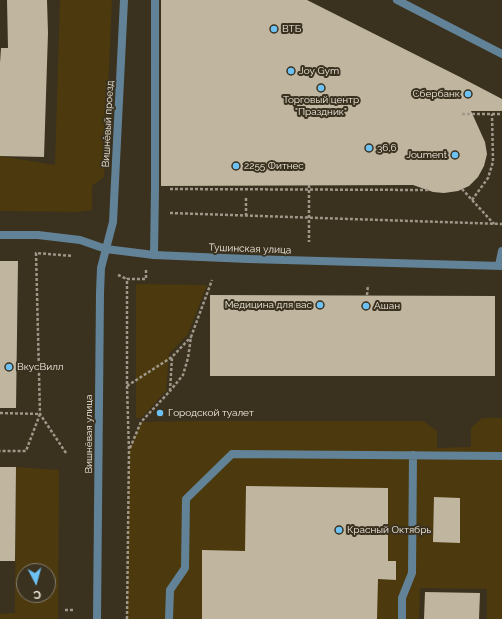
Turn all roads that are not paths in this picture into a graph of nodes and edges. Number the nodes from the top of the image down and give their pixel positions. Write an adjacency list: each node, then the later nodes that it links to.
1 (124, 0): 6 (street, Вишнёвый проезд)
2 (155, 0): 8 (street)
3 (396, 0): 4 (street)
4 (502, 54)
5 (0, 235): 6 (street, Тушинская улица)
6 (106, 249): 8 (street, Тушинская улица); 12 (street, Вишнёвая улица)
7 (502, 250): 9 (street)
8 (154, 255): 9 (street, Тушинская улица)
9 (500, 266)
10 (413, 456): 11 (street); 13 (street); 14 (street)
11 (502, 456)
12 (97, 619)
13 (169, 619)
14 (402, 619)

